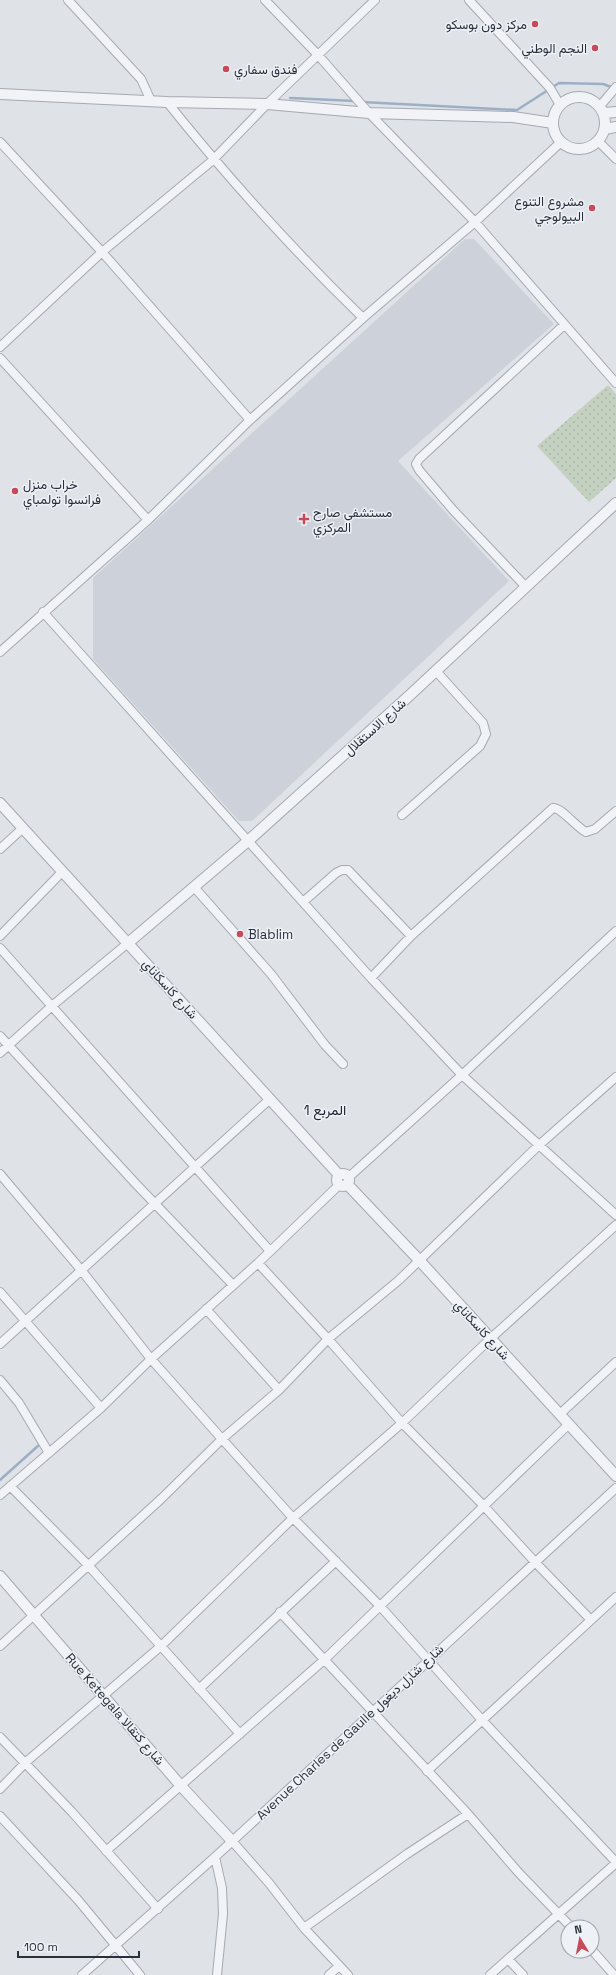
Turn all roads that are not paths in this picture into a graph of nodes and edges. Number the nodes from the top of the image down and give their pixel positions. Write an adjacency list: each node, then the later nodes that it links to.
1 (68, 0): 8 (street)
2 (265, 0): 5 (street)
3 (375, 0): 5 (street)
4 (469, 0): 11 (street)
5 (318, 55): 10 (street); 14 (street)
6 (616, 87): 12 (street)
7 (0, 94): 8 (street)
8 (151, 101): 9 (street)
9 (167, 102): 10 (street); 22 (street)
10 (267, 104): 14 (street); 22 (street)
11 (560, 105): 12 (street); 15 (street)
12 (602, 109): 13 (street); 17 (street)
13 (616, 112)
14 (369, 113): 15 (street); 23 (street)
15 (553, 123): 20 (street)
16 (616, 127): 17 (street)
17 (605, 129): 18 (street)
18 (598, 141): 20 (street); 21 (street)
19 (0, 142): 24 (street)
20 (561, 142): 23 (street)
21 (616, 159)
22 (213, 160): 24 (street); 25 (street)
23 (475, 222): 25 (street); 26 (street)
24 (102, 252): 27 (street); 30 (street)
25 (363, 318): 30 (street)
26 (564, 325): 29 (street); 33 (street)
27 (0, 347)
28 (0, 358): 32 (street)
29 (616, 383)
30 (250, 420): 32 (street)
31 (616, 503): 33 (street, شارع الاستقلال)
32 (148, 520): 34 (street)
33 (526, 587): 36 (street, شارع الاستقلال)
34 (43, 612): 35 (street); 41 (street)
35 (0, 652)
36 (436, 671): 39 (street); 41 (street, شارع الاستقلال)
37 (0, 803): 40 (street, شارع كاسكاناي)
38 (616, 811): 48 (street)
39 (402, 816)
40 (23, 828): 42 (street); 43 (street, شارع كاسكاناي)
41 (248, 841): 44 (street, شارع الاستقلال); 45 (street)
42 (0, 850)
43 (62, 872): 47 (street); 49 (street, شارع كاسكاناي)
44 (194, 887): 49 (street, شارع الاستقلال); 56 (street)
45 (303, 902): 48 (street); 51 (street)
46 (616, 931): 57 (street)
47 (0, 936)
48 (411, 936): 51 (street)
49 (128, 943): 52 (street); 59 (street, شارع كاسكاناي)
50 (0, 948): 52 (street)
51 (371, 978): 57 (street)
52 (53, 1006): 54 (street); 61 (street)
53 (0, 1036): 54 (street)
54 (8, 1046): 55 (street); 64 (street)
55 (0, 1053)
56 (343, 1064)
57 (462, 1076): 60 (street); 63 (street)
58 (616, 1077): 60 (street)
59 (270, 1099): 61 (street); 63 (street, شارع كاسكاناي)
60 (538, 1146): 65 (street); 68 (street)
61 (195, 1166): 64 (street); 67 (street)
62 (0, 1174): 70 (street)
63 (343, 1180): 67 (street); 68 (street, شارع كاسكاناي)
64 (155, 1204): 70 (street); 71 (street)
65 (616, 1215)
66 (616, 1225): 76 (street)
67 (270, 1252): 69 (street)
68 (419, 1260): 75 (street); 76 (street, شارع كاسكاناي)
69 (258, 1263): 71 (street); 75 (street)
70 (82, 1271): 74 (street); 78 (street)
71 (233, 1285): 73 (street)
72 (0, 1292): 74 (street)
73 (206, 1309): 78 (street); 81 (street)
74 (26, 1321): 77 (street); 82 (street)
75 (328, 1339): 81 (street); 84 (street)
76 (490, 1339): 83 (street, شارع كاسكاناي); 84 (street)
77 (0, 1344)
78 (151, 1359): 82 (street); 86 (street)
79 (616, 1362): 83 (street)
80 (0, 1380): 87 (street)
81 (279, 1390): 86 (street)
82 (101, 1408): 87 (street)
83 (560, 1414): 85 (street, شارع كاسكاناي)
84 (402, 1423): 92 (street); 93 (street)
85 (569, 1424): 88 (street, شارع كاسكاناي); 92 (street)
86 (222, 1439): 93 (street); 96 (street)
87 (49, 1453): 89 (street)
88 (616, 1476)
89 (10, 1486): 91 (street); 96 (street)
90 (616, 1488): 95 (street, Avenue Charles de Gaulle شارع شارل ديغول)
91 (0, 1495)
92 (483, 1505): 95 (street); 99 (street)
93 (293, 1518): 94 (street); 104 (street)
94 (336, 1561): 99 (street); 100 (street)
95 (535, 1562): 102 (street); 106 (street, Avenue Charles de Gaulle شارع شارل ديغول)
96 (88, 1565): 101 (street); 104 (street)
97 (0, 1576): 101 (street, Rue Ketegala شارع كتقالا)
98 (616, 1597): 102 (street)
99 (380, 1606): 105 (street); 106 (street)
100 (280, 1612): 105 (street); 107 (street)
101 (35, 1615): 103 (street); 108 (street, Rue Ketegala شارع كتقالا)
102 (591, 1620): 110 (street)
103 (0, 1646)
104 (161, 1646): 107 (street); 108 (street)
105 (324, 1660): 109 (street); 111 (street)
106 (428, 1660): 109 (street, Avenue Charles de Gaulle شارع شارل ديغول); 110 (street)
107 (199, 1689): 111 (street)
108 (104, 1696): 113 (street); 115 (street, Rue Ketegala شارع كتقالا)
109 (373, 1712): 114 (street); 119 (street, Avenue Charles de Gaulle شارع شارل ديغول)
110 (482, 1720): 114 (street); 122 (street)
111 (240, 1734): 115 (street)
112 (0, 1737): 113 (street)
113 (26, 1762): 116 (street); 120 (street)
114 (427, 1771): 117 (street)
115 (181, 1786): 119 (street, Rue Ketegala شارع كتقالا); 120 (street)
116 (0, 1789)
117 (468, 1814): 124 (street); 126 (street)
118 (0, 1816): 127 (street)
119 (232, 1841): 121 (street, Avenue Charles de Gaulle شارع شارل ديغول); 126 (street)
120 (106, 1851): 123 (street)
121 (214, 1857): 123 (street, Avenue Charles de Gaulle شارع شارل ديغول); 133 (street)
122 (616, 1862): 124 (street)
123 (158, 1909): 127 (street, Avenue Charles de Gaulle شارع شارل ديغول)
124 (559, 1914): 125 (street); 128 (street)
125 (564, 1919)
126 (304, 1928): 130 (street)
127 (116, 1945): 131 (street, Avenue Charles de Gaulle شارع شارل ديغول); 132 (street)
128 (508, 1959): 136 (street); 137 (street)
129 (600, 1959): 138 (street)
130 (339, 1966): 134 (street); 135 (street)
131 (82, 1975)
132 (140, 1975)
133 (217, 1975)
134 (329, 1975)
135 (348, 1975)
136 (490, 1975)
137 (523, 1975)
138 (614, 1975)

